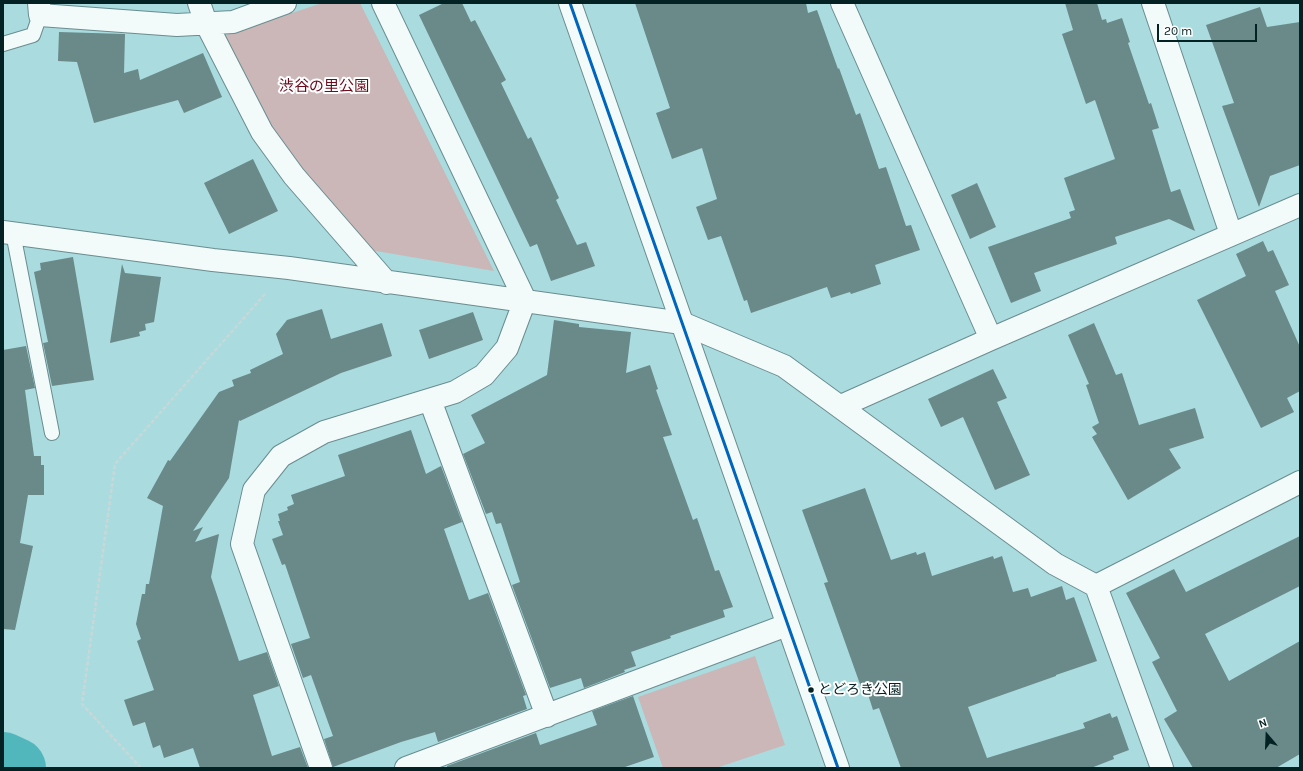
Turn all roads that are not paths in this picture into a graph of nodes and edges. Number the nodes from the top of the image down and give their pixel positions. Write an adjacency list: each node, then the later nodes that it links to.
1 (199, 3): 8 (street)
2 (285, 3): 8 (street)
3 (383, 3): 14 (street)
4 (570, 3): 15 (street)
5 (842, 3): 16 (street)
6 (1153, 3): 12 (street)
7 (40, 9): 8 (street); 9 (lane)
8 (206, 23): 13 (street)
9 (3, 44)
10 (1300, 205): 12 (street)
11 (8, 232): 13 (street); 19 (lane)
12 (1231, 234): 16 (street)
13 (387, 282): 14 (street)
14 (525, 300): 15 (street); 17 (street)
15 (682, 323): 18 (street); 22 (street)
16 (991, 339): 18 (street)
17 (430, 400): 23 (street); 24 (street)
18 (841, 406): 21 (street)
19 (52, 433)
20 (1300, 482): 21 (street)
21 (1096, 586): 27 (street)
22 (787, 625): 23 (street); 26 (street)
23 (547, 716): 25 (street)
24 (321, 768)
25 (406, 768)
26 (838, 768)
27 (1162, 768)

